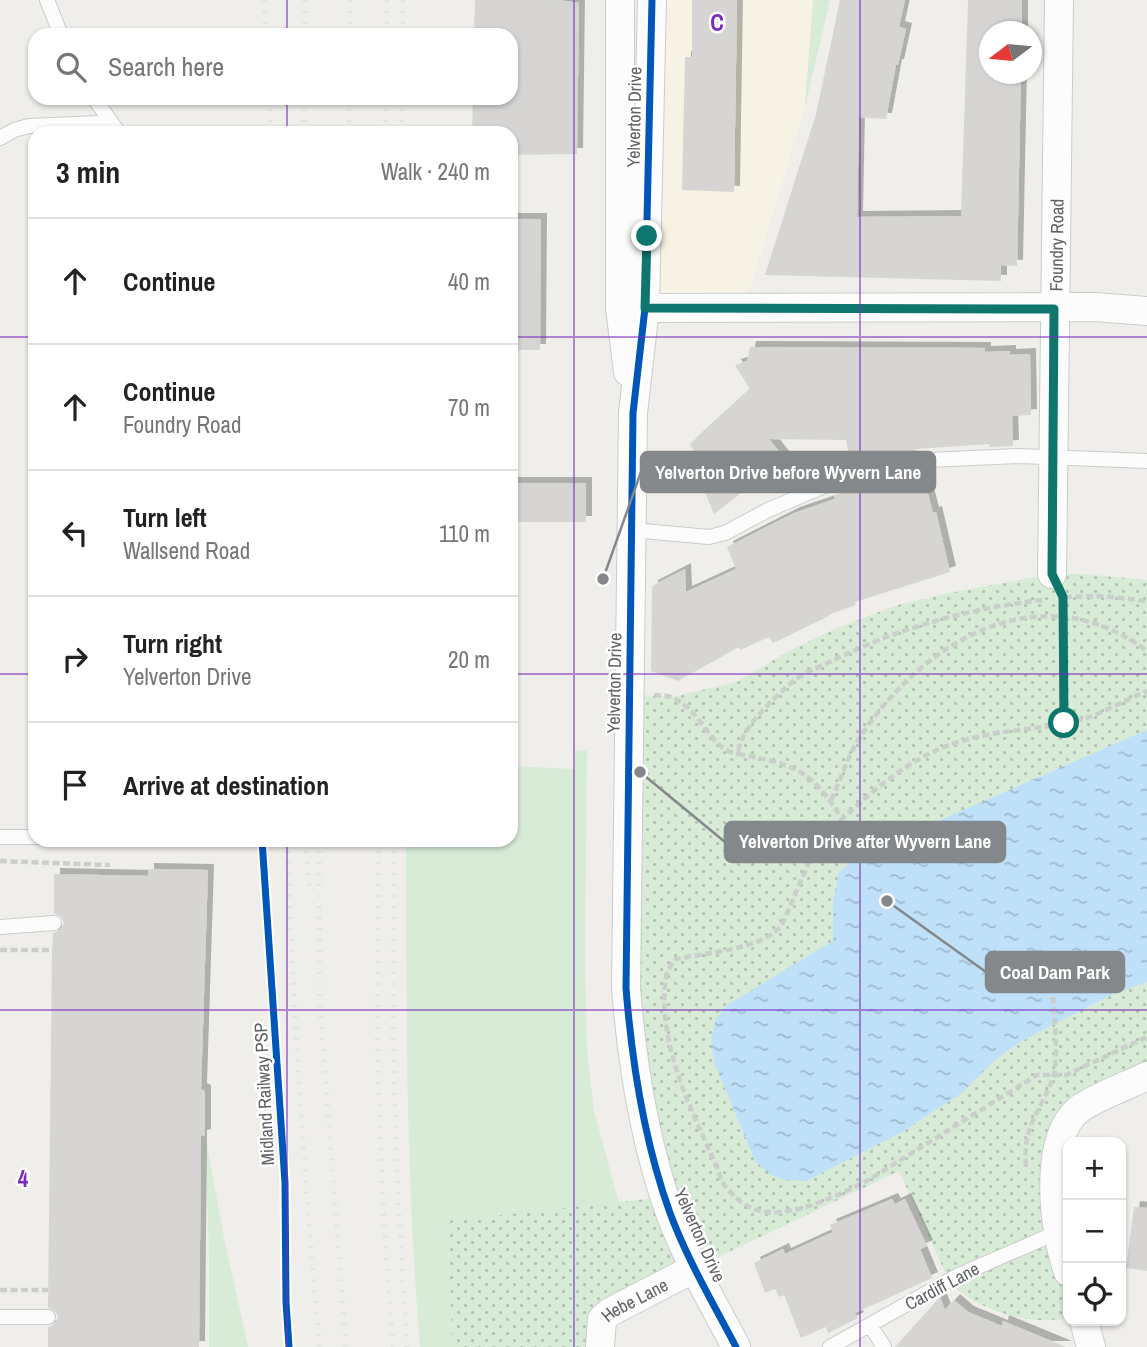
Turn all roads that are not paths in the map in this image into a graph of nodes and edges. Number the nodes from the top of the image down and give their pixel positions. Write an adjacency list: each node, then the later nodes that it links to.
1 (47, 0): 5 (lane)
2 (620, 0): 12 (street, Yelverton Drive)
3 (652, 0): 12 (street, Yelverton Drive)
4 (1059, 0): 13 (street, Foundry Road)
5 (58, 28)
6 (99, 105): 10 (lane)
7 (28, 126): 11 (lane)
8 (29, 126): 9 (lane)
9 (107, 126)
10 (114, 126)
11 (0, 138)
12 (632, 308): 13 (street); 17 (street, Yelverton Drive)
13 (1054, 309): 14 (street); 15 (street, Foundry Road)
14 (1147, 311)
15 (1053, 457): 16 (lane); 17 (lane); 18 (street, Foundry Road)
16 (1147, 461)
17 (632, 530): 28 (street, Yelverton Drive)
18 (1058, 586)
19 (0, 837): 20 (lane)
20 (28, 837)
21 (0, 918): 22 (lane)
22 (31, 923): 23 (lane); 24 (lane)
23 (54, 923)
24 (0, 928)
25 (1147, 1076): 26 (street)
26 (1058, 1232): 27 (street); 31 (lane, Cardiff Lane)
27 (1066, 1263)
28 (695, 1268): 33 (street, Hebe Lane); 34 (street, Yelverton Drive)
29 (0, 1317): 30 (lane)
30 (48, 1317)
31 (870, 1325): 35 (lane, Cardiff Lane); 36 (lane)
32 (1085, 1326): 37 (street)
33 (600, 1347)
34 (736, 1347)
35 (830, 1347)
36 (884, 1347)
37 (1090, 1347)

